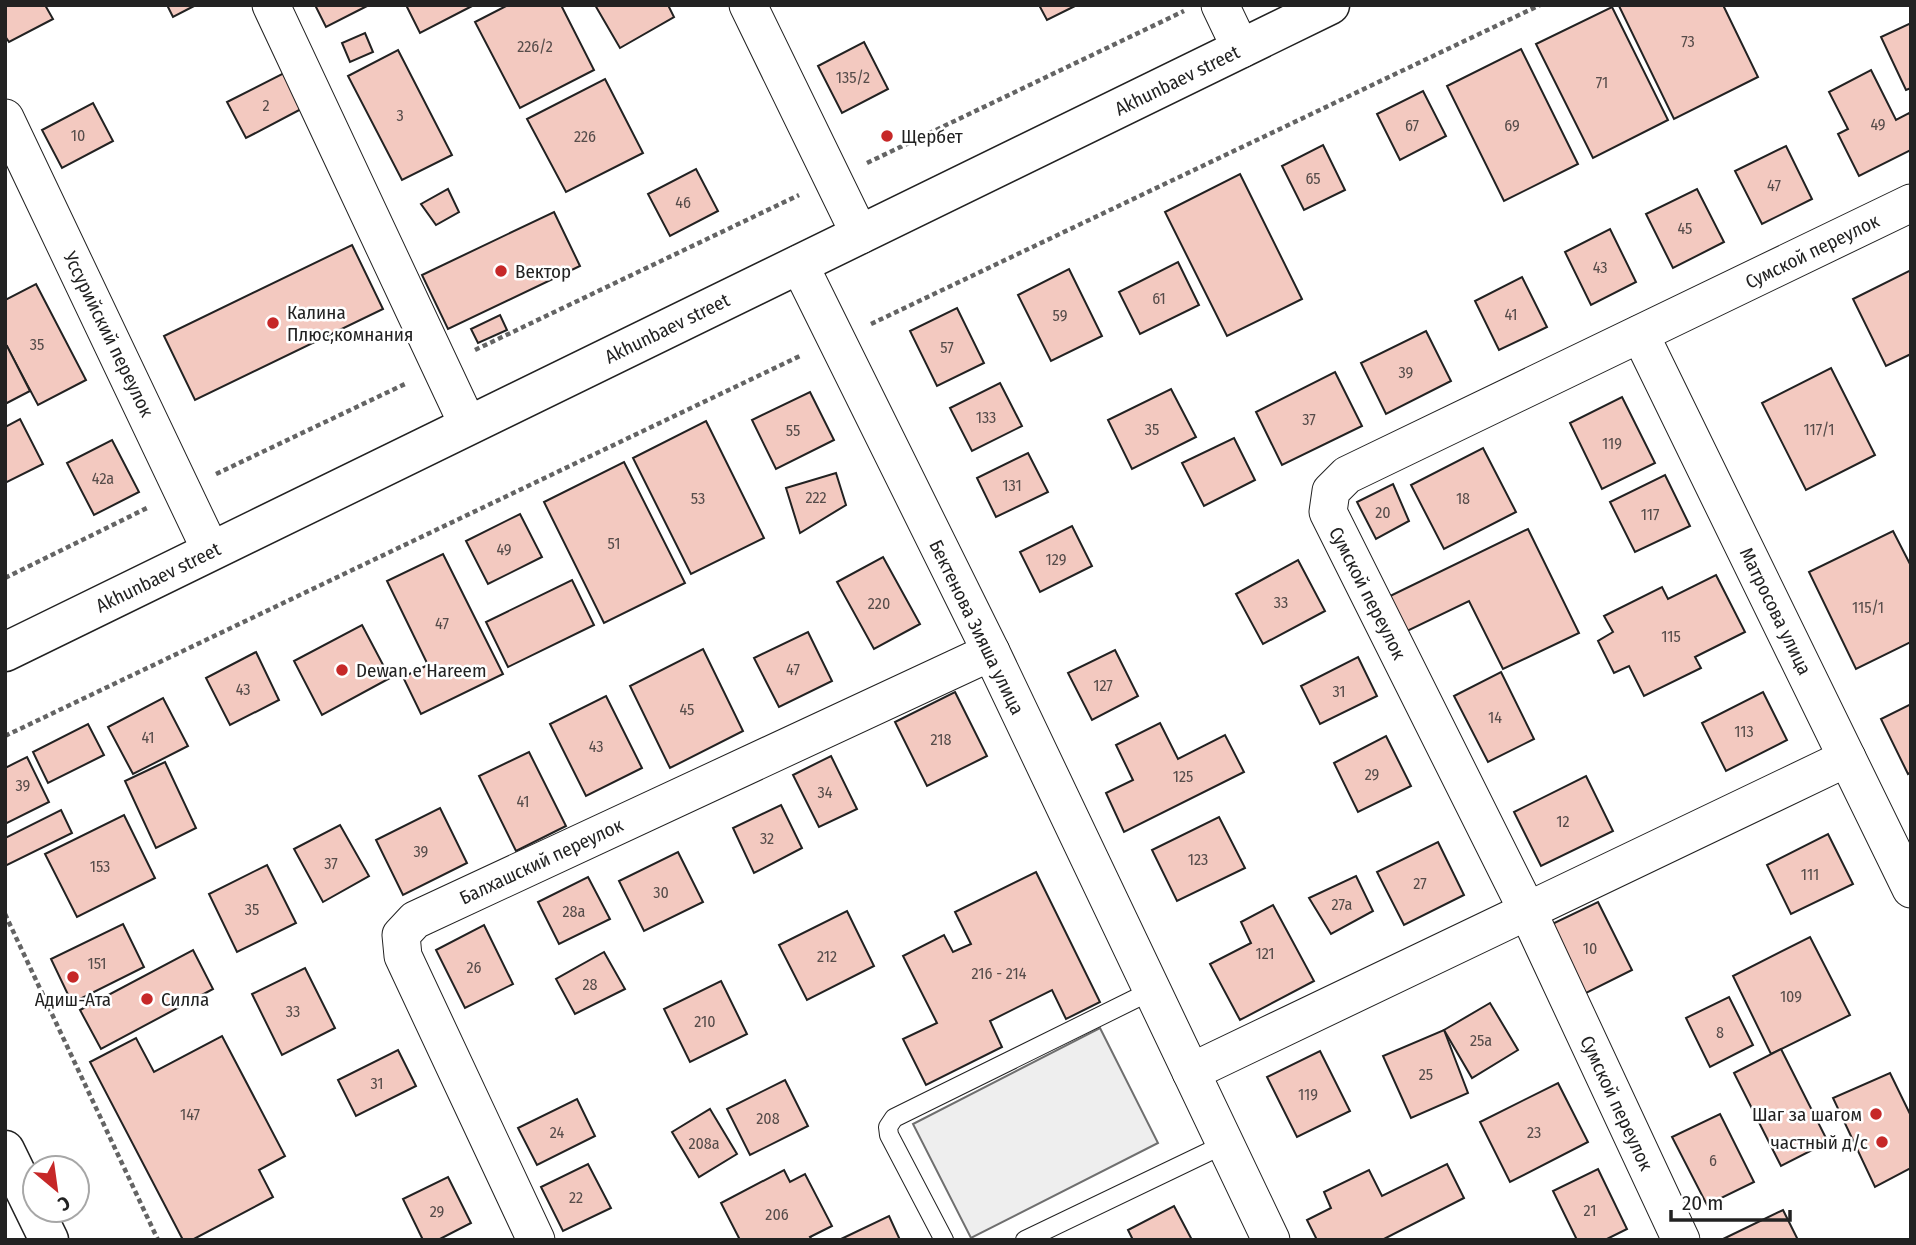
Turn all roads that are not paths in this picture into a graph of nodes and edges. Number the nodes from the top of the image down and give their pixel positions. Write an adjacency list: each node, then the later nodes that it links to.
1 (271, 5): 11 (street)
2 (748, 5): 8 (street)
3 (1220, 5): 5 (street)
4 (1329, 5): 5 (main road, Akhunbaev street)
5 (1241, 49): 8 (main road, Akhunbaev street)
6 (5, 118): 12 (street, Уссурийский переулок)
7 (1911, 204): 10 (street, Сумской переулок)
8 (860, 235): 9 (main road, Akhunbaev street)
9 (799, 264): 11 (main road, Akhunbaev street); 14 (street, Бектенова Зияша улица)
10 (1640, 334): 15 (street, Матросова улица); 17 (street, Сумской переулок)
11 (468, 425): 12 (main road, Akhunbaev street)
12 (211, 551): 13 (main road, Akhunbaev street)
13 (5, 652)
14 (990, 652): 18 (street, Бектенова Зияша улица); 23 (street, Балхашский переулок)
15 (1847, 758): 16 (street, Матросова улица); 17 (street)
16 (1911, 889)
17 (1527, 910): 19 (street); 27 (street, Сумской переулок)
18 (1151, 991): 19 (street, Бектенова Зияша улица); 24 (lane)
19 (1191, 1072): 20 (street, Бектенова Зияша улица)
20 (1225, 1144): 25 (lane); 26 (street, Бектенова Зияша улица)
21 (5, 1150): 22 (main road)
22 (48, 1240)
23 (536, 1240)
24 (944, 1240)
25 (1025, 1240)
26 (1271, 1240)
27 (1681, 1240)

